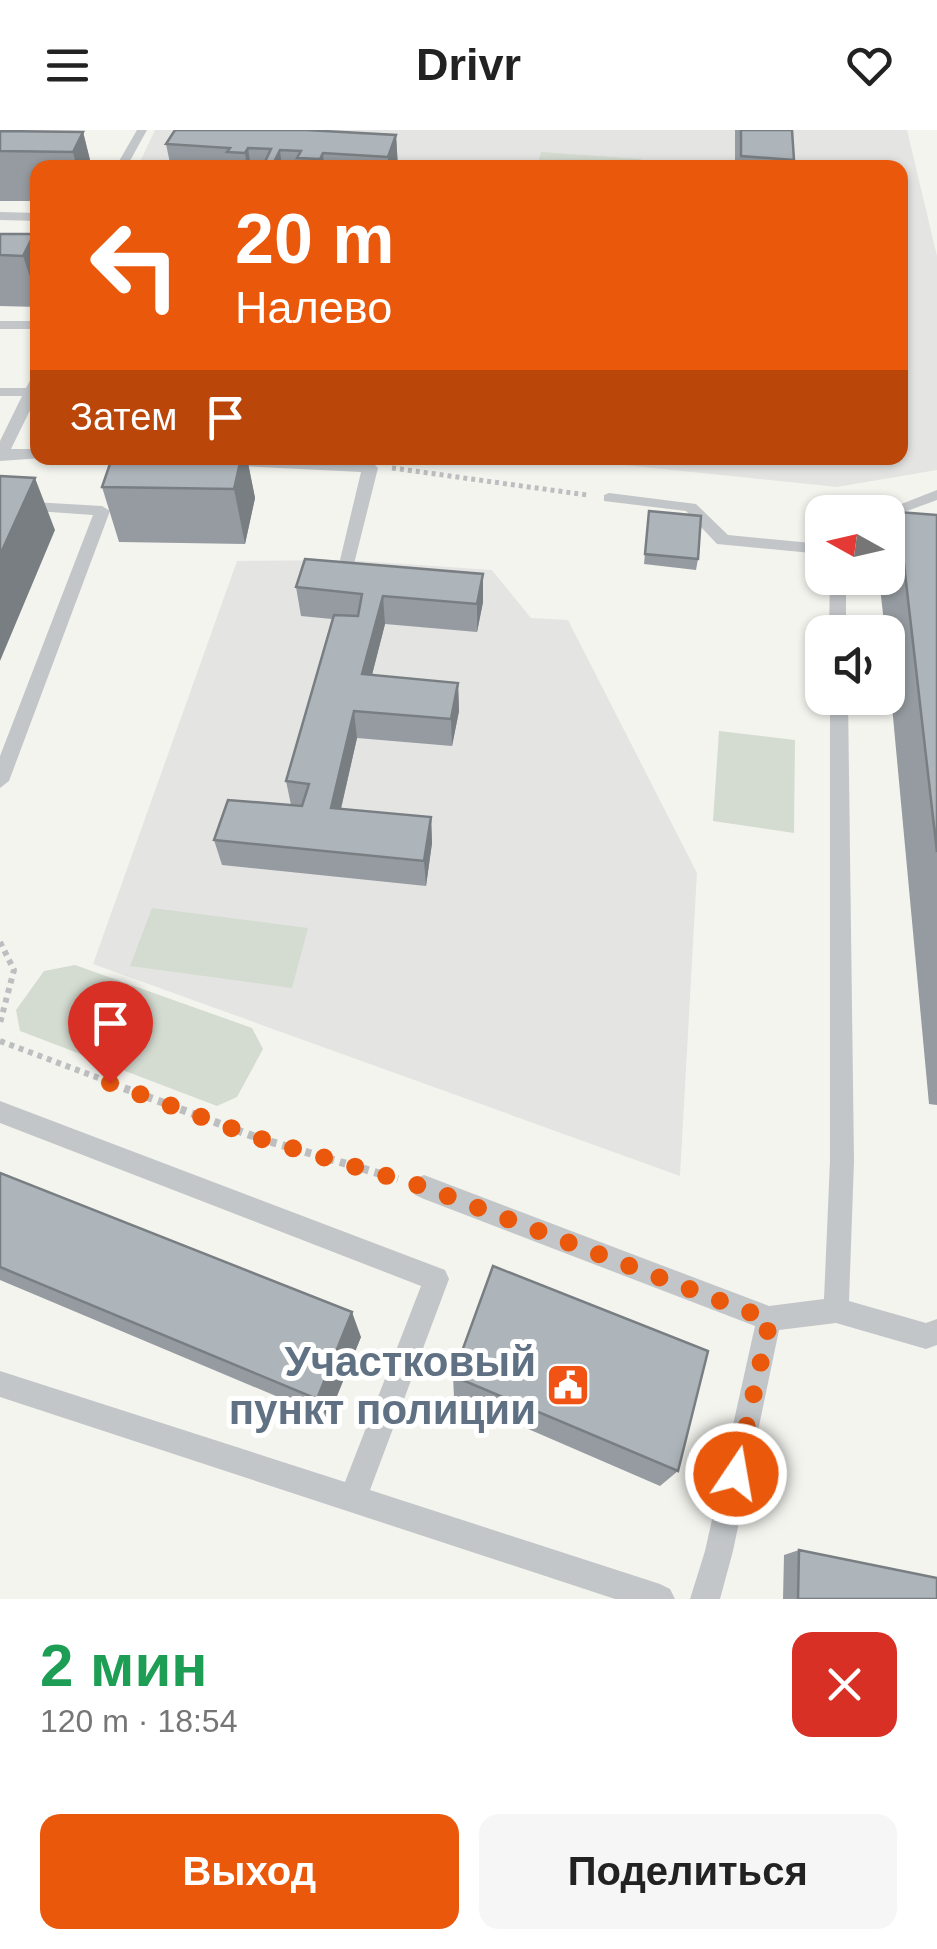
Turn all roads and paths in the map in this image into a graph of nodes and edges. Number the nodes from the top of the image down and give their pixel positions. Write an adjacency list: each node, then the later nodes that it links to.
1 (142, 130): 2 (lane)
2 (125, 160)
3 (0, 216): 4 (lane)
4 (30, 217)
5 (0, 324): 6 (lane)
6 (30, 325)
7 (30, 386): 8 (lane)
8 (0, 392)
9 (30, 395): 10 (lane)
10 (2, 454): 11 (lane)
11 (30, 454)
12 (292, 465): 13 (lane)
13 (370, 468): 16 (path); 19 (lane)
14 (0, 494): 21 (lane)
15 (937, 495): 17 (lane)
16 (609, 498): 18 (lane)
17 (905, 507)
18 (805, 547)
19 (348, 560)
20 (838, 715): 27 (lane)
21 (0, 781)
22 (0, 942): 23 (path)
23 (0, 1023)
24 (0, 1041): 26 (path)
25 (0, 1112): 31 (lane)
26 (424, 1187): 28 (lane)
27 (836, 1310): 28 (lane); 29 (lane)
28 (770, 1320): 33 (lane)
29 (937, 1332)
30 (0, 1384): 31 (lane)
31 (352, 1500): 32 (lane)
32 (660, 1599)
33 (705, 1599)

